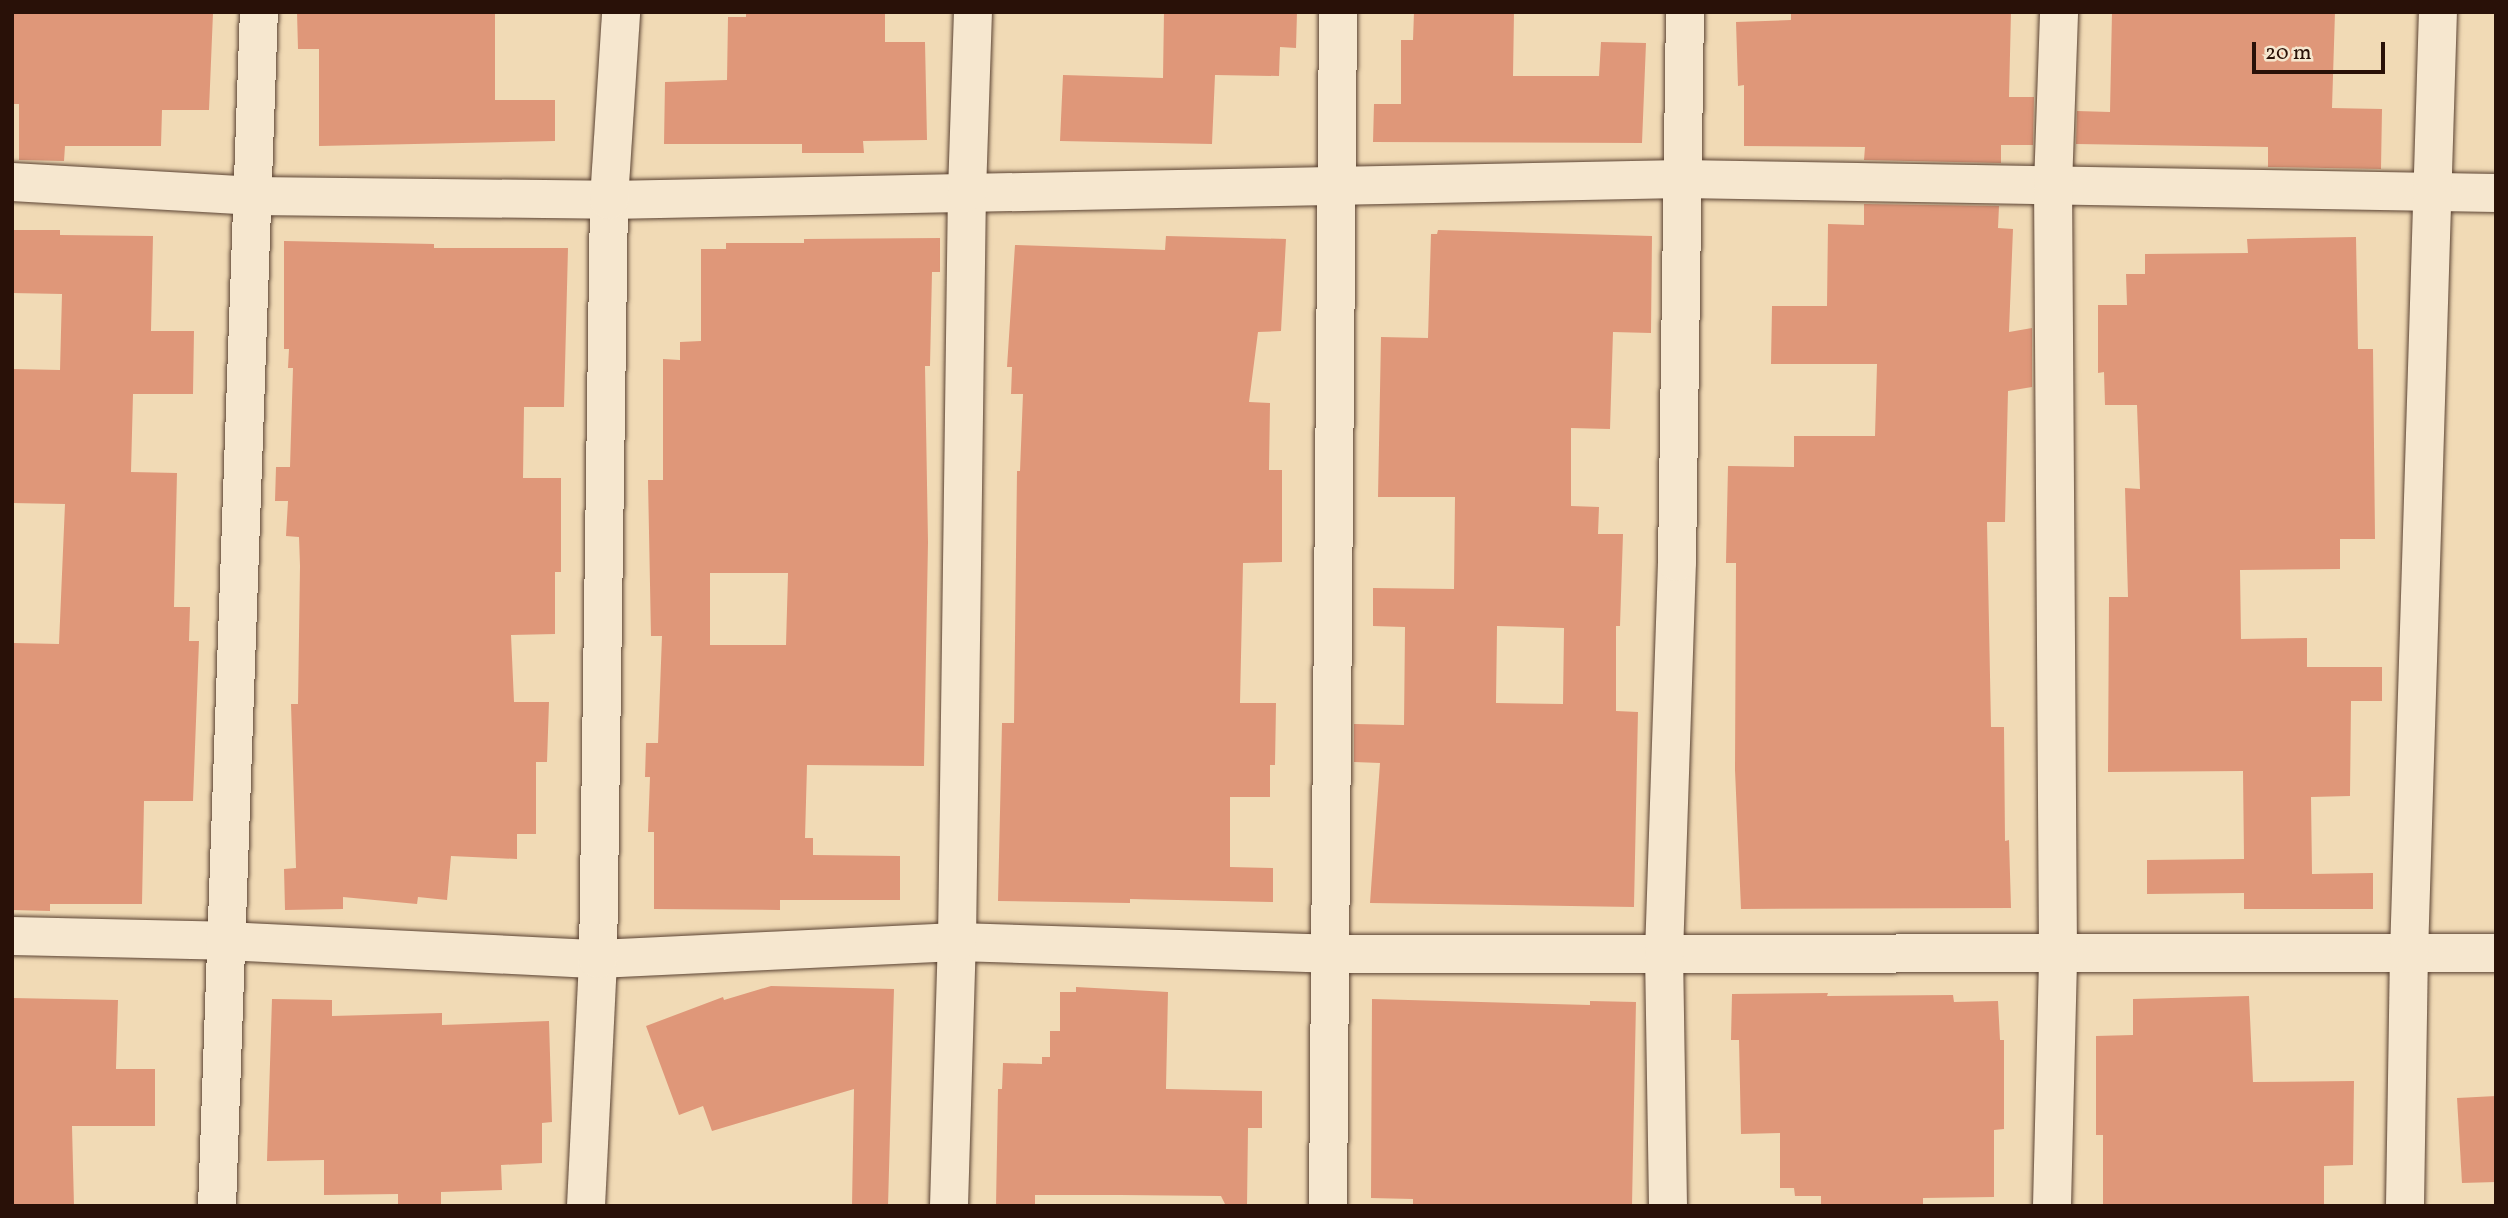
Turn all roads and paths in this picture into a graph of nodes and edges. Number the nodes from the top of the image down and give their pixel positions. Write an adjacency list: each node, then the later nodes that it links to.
1 (259, 12): 15 (street)
2 (621, 12): 16 (street)
3 (973, 12): 12 (street)
4 (1338, 12): 10 (street)
5 (1685, 12): 8 (street)
6 (2059, 12): 11 (street)
7 (2438, 12): 14 (street)
8 (1682, 179): 10 (street); 11 (street); 22 (street)
9 (12, 182): 15 (street)
10 (1338, 186): 12 (street); 21 (street)
11 (2053, 186): 14 (street); 23 (street)
12 (967, 192): 16 (street); 19 (street)
13 (2496, 193): 14 (street)
14 (2433, 194): 24 (street)
15 (252, 196): 16 (street); 18 (street)
16 (609, 200): 25 (street)
17 (12, 936): 18 (street)
18 (225, 941): 25 (street); 26 (street)
19 (957, 942): 21 (street); 25 (street); 28 (street)
20 (2496, 953): 24 (street)
21 (1331, 954): 22 (street); 29 (street)
22 (1664, 954): 23 (street); 30 (street)
23 (2058, 954): 24 (street); 31 (street)
24 (2409, 954): 32 (street)
25 (598, 959): 27 (street)
26 (217, 1206)
27 (586, 1206)
28 (948, 1206)
29 (1328, 1206)
30 (1668, 1206)
31 (2052, 1206)
32 (2405, 1206)

